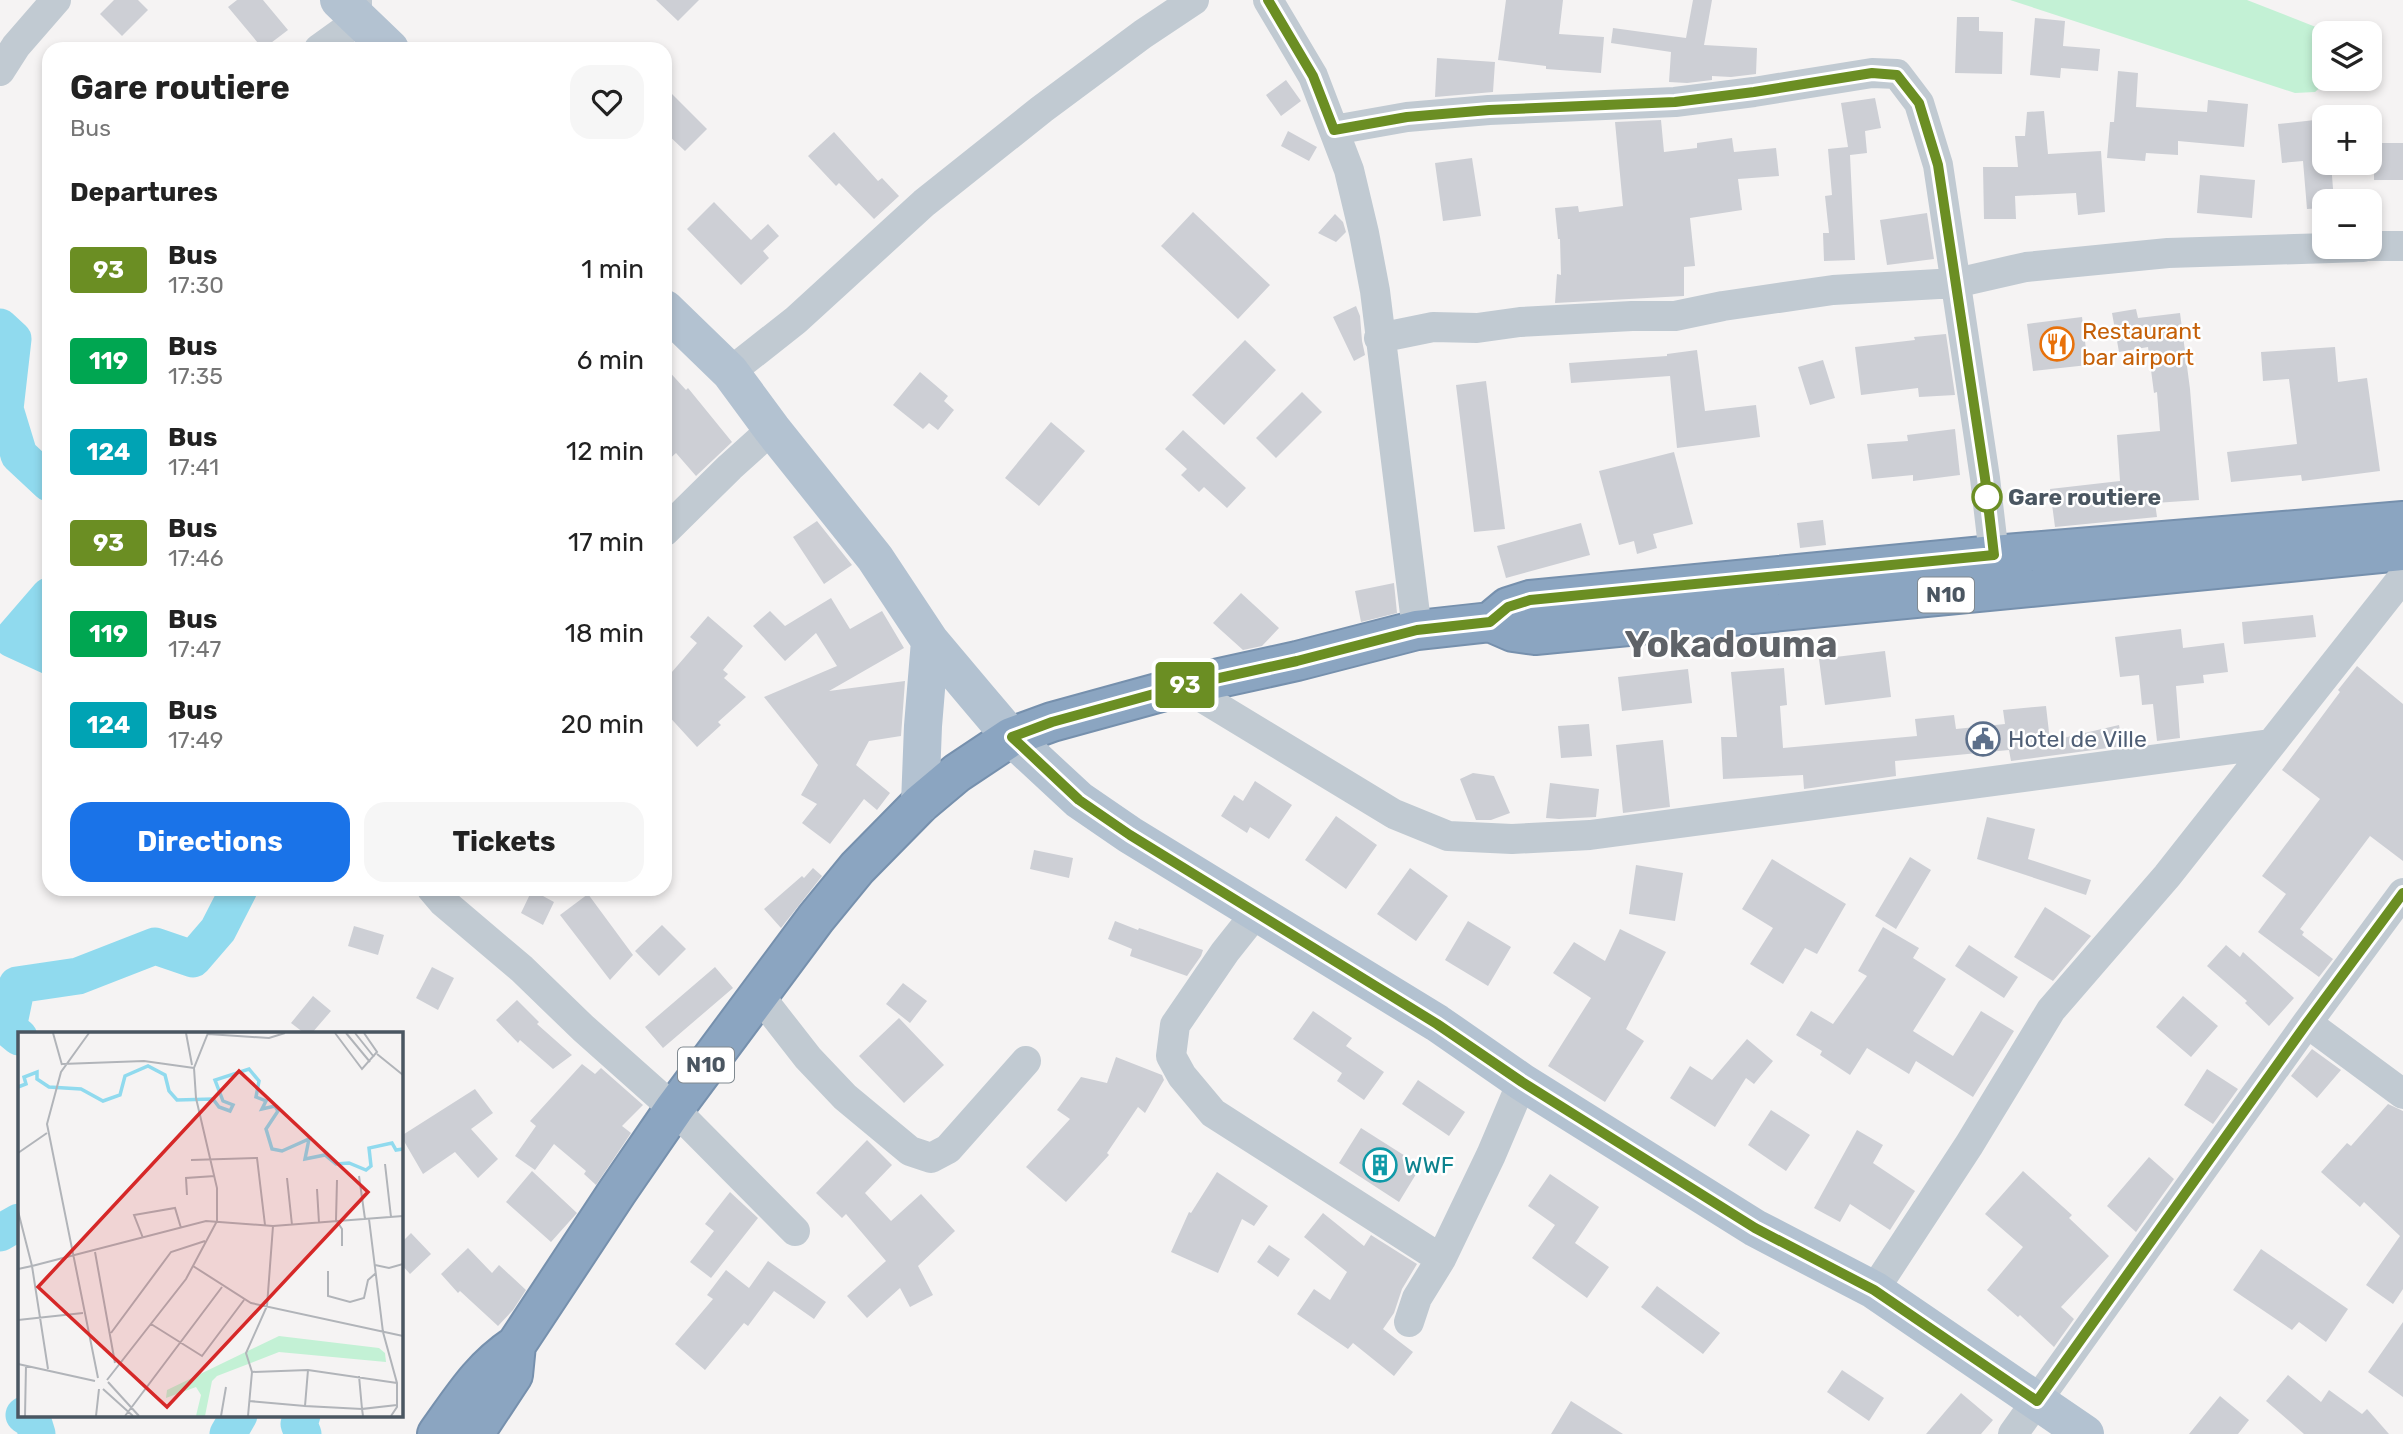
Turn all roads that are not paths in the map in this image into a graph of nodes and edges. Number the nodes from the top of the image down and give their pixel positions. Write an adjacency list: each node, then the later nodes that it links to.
1 (56, 0): 7 (street)
2 (1194, 0): 15 (street)
3 (1268, 0): 8 (street)
4 (351, 5): 5 (street); 6 (main road)
5 (329, 42)
6 (384, 42)
7 (0, 71)
8 (1334, 130): 12 (street); 14 (street)
9 (2403, 246): 10 (street)
10 (2382, 247)
11 (2312, 249): 12 (street)
12 (1956, 283): 14 (street); 20 (street)
13 (672, 316): 15 (main road)
14 (1380, 338): 23 (street)
15 (730, 372): 16 (main road)
16 (772, 429): 18 (street); 24 (main road)
17 (2403, 521): 20 (highway, N10)
18 (672, 524)
19 (2403, 551): 22 (highway, N10)
20 (1994, 555): 22 (highway, N10)
21 (2403, 577): 27 (street)
22 (1490, 622): 23 (highway, N10)
23 (1417, 630): 25 (highway, N10)
24 (930, 641): 26 (main road); 28 (main road)
25 (1183, 686): 26 (highway, N10); 27 (street)
26 (1012, 737): 28 (highway, N10); 31 (main road)
27 (2270, 744): 40 (street)
28 (920, 803): 32 (highway, N10)
29 (2403, 893): 33 (street)
30 (438, 896): 37 (street)
31 (1256, 913): 35 (main road); 39 (street)
32 (758, 994): 34 (street); 37 (highway, N10)
33 (2307, 1023): 36 (street); 42 (street)
34 (1026, 1061)
35 (1522, 1082): 39 (street); 40 (main road)
36 (2403, 1094)
37 (674, 1109): 38 (street); 43 (highway, N10)
38 (794, 1231)
39 (1441, 1259): 41 (street)
40 (1874, 1290): 42 (main road)
41 (1409, 1322)
42 (2037, 1401): 44 (street); 45 (main road)
43 (463, 1424)
44 (2013, 1434)
45 (2085, 1434)

